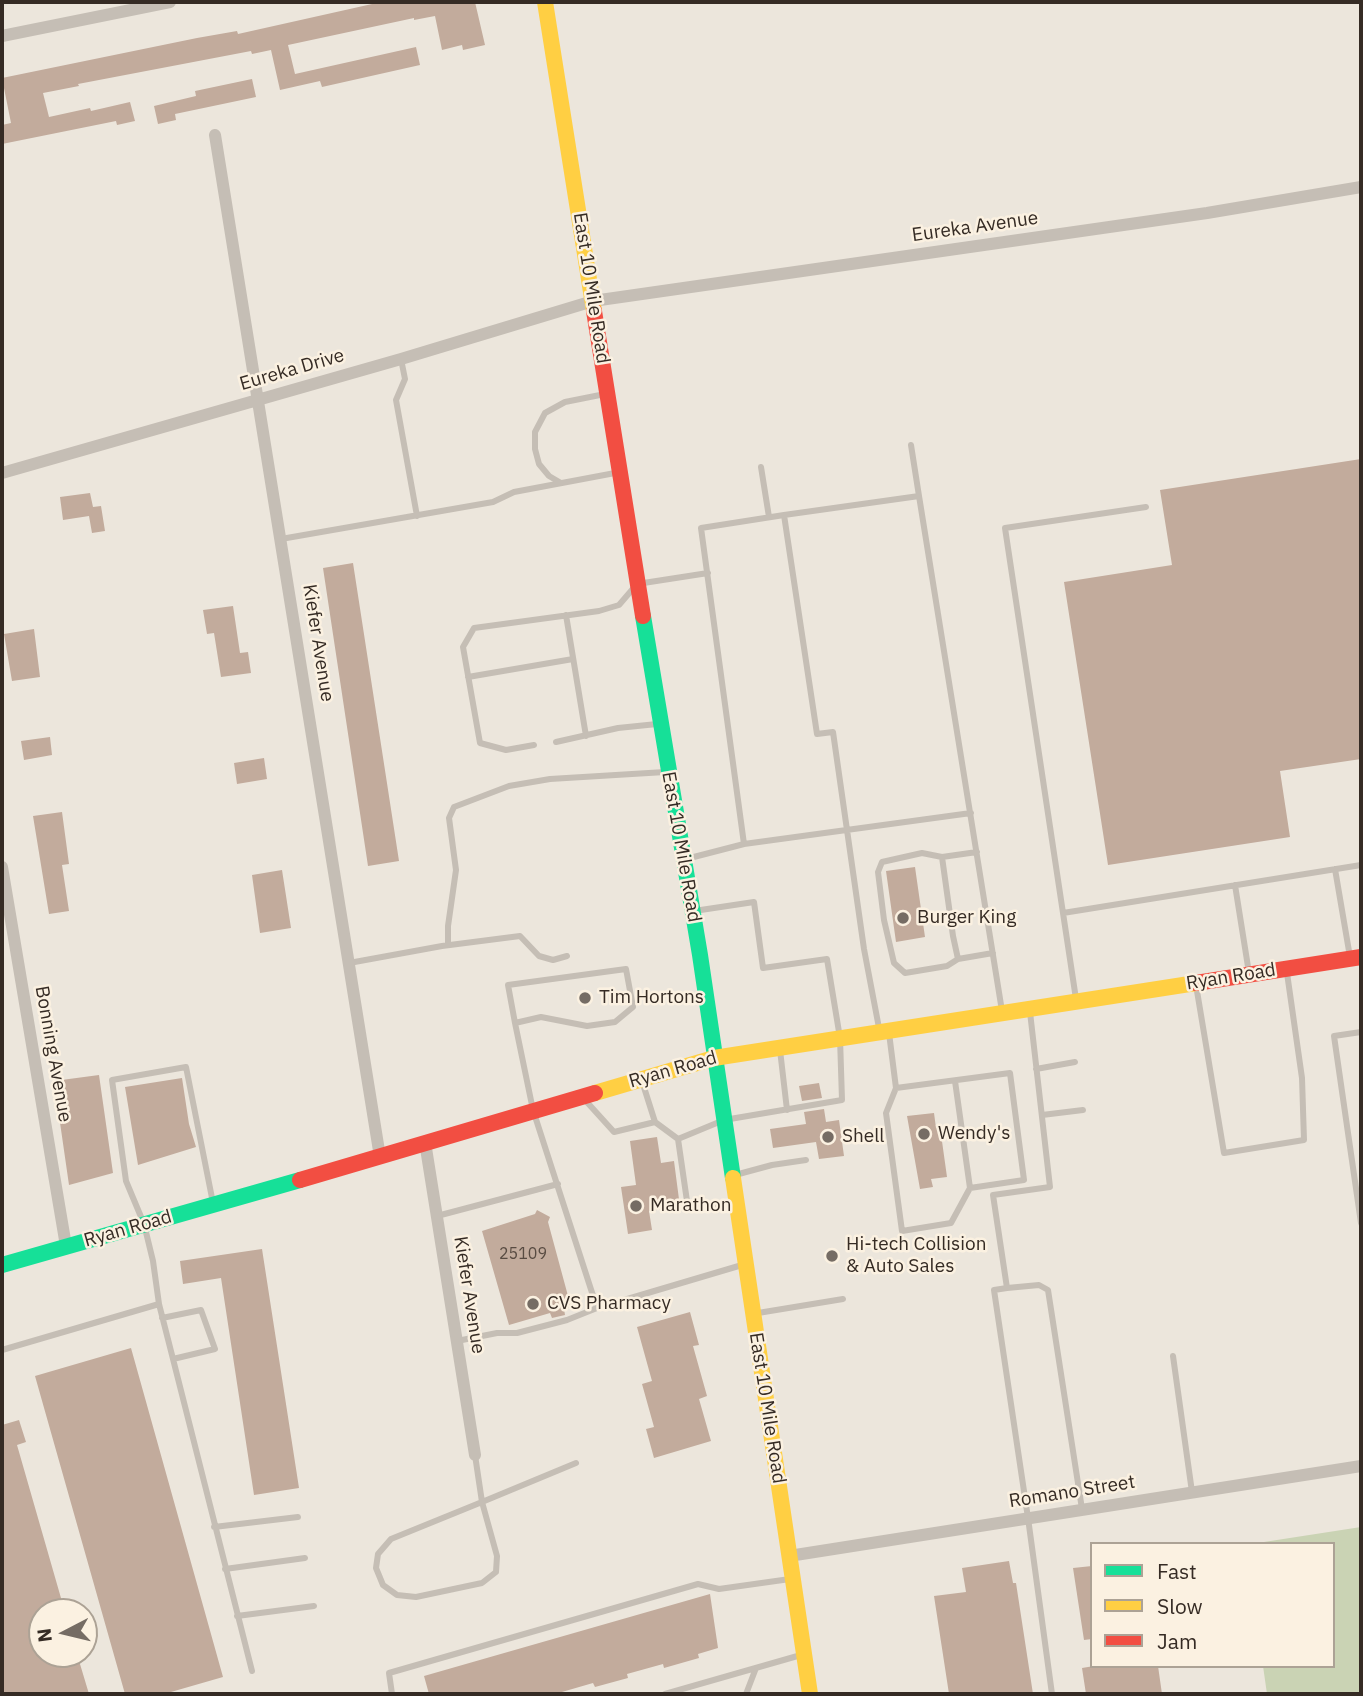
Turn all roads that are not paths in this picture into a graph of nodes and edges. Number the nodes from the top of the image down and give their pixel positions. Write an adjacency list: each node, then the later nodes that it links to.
1 (170, 2): 3 (street)
2 (545, 2): 6 (main road, East 10 Mile Road)
3 (2, 36)
4 (215, 135): 9 (street, Kiefer Avenue)
5 (1361, 187): 6 (street, Eureka Avenue)
6 (593, 301): 7 (street, Eureka Drive); 8 (main road, East 10 Mile Road)
7 (401, 359): 9 (street, Eureka Drive); 18 (lane)
8 (607, 393): 12 (main road, East 10 Mile Road); 14 (lane)
9 (259, 400): 13 (street, Eureka Drive); 20 (street, Kiefer Avenue)
10 (911, 445): 15 (lane)
11 (761, 467): 19 (lane)
12 (620, 472): 14 (lane); 22 (main road, East 10 Mile Road)
13 (2, 473)
14 (561, 483): 18 (lane)
15 (919, 496): 17 (lane); 31 (lane)
16 (1146, 507): 42 (lane)
17 (783, 515): 19 (lane); 32 (lane)
18 (417, 516): 20 (lane)
19 (769, 517): 21 (lane)
20 (281, 539): 48 (street, Kiefer Avenue)
21 (708, 573): 22 (lane); 33 (lane)
22 (637, 584): 23 (lane); 26 (main road, East 10 Mile Road)
23 (566, 615): 24 (lane); 25 (lane)
24 (573, 659): 25 (lane); 27 (lane)
25 (468, 677): 29 (lane)
26 (661, 723): 27 (lane); 30 (main road, East 10 Mile Road)
27 (586, 736): 28 (lane)
28 (556, 742)
29 (534, 745)
30 (669, 772): 36 (main road, East 10 Mile Road); 43 (lane)
31 (971, 813): 32 (lane); 34 (lane)
32 (847, 829): 33 (lane); 57 (lane)
33 (744, 844): 36 (lane)
34 (977, 852): 35 (lane); 44 (lane)
35 (942, 857): 47 (lane); 47 (lane)
36 (683, 860): 41 (main road, East 10 Mile Road)
37 (1361, 865): 39 (lane)
38 (2, 867): 85 (street, Bonning Avenue)
39 (1335, 869): 40 (lane); 46 (lane)
40 (1235, 885): 42 (lane); 50 (lane)
41 (692, 911): 58 (lane); 60 (main road, East 10 Mile Road)
42 (1063, 913): 52 (lane)
43 (448, 945): 45 (lane); 48 (lane)
44 (993, 953): 47 (lane); 54 (lane)
45 (567, 956)
46 (1356, 958): 49 (main road, Ryan Road)
47 (958, 960)
48 (349, 963): 75 (street, Kiefer Avenue)
49 (1286, 969): 50 (main road, Ryan Road); 51 (lane)
50 (1249, 975): 51 (main road, Ryan Road)
51 (1196, 983): 52 (main road, Ryan Road)
52 (1076, 1002): 53 (main road, Ryan Road)
53 (1029, 1009): 54 (main road, Ryan Road); 62 (lane)
54 (1002, 1013): 57 (main road, Ryan Road)
55 (515, 1023): 55 (lane); 69 (lane)
56 (1361, 1031): 83 (lane)
57 (884, 1032): 58 (main road, Ryan Road); 65 (lane)
58 (840, 1038): 59 (main road, Ryan Road); 67 (lane)
59 (780, 1048): 60 (main road, Ryan Road); 67 (lane)
60 (714, 1058): 63 (main road, Ryan Road); 71 (main road, East 10 Mile Road)
61 (1075, 1062): 62 (lane)
62 (1037, 1069): 70 (lane)
63 (642, 1079): 66 (main road, Ryan Road); 72 (lane)
64 (955, 1082): 65 (lane); 79 (lane); 79 (lane)
65 (897, 1088): 79 (lane)
66 (582, 1096): 69 (main road, Ryan Road); 72 (lane)
67 (787, 1110): 71 (lane)
68 (1083, 1110): 70 (lane)
69 (533, 1111): 74 (main road, Ryan Road); 78 (lane)
70 (1042, 1115): 88 (lane)
71 (724, 1120): 73 (lane); 77 (main road, East 10 Mile Road)
72 (655, 1122): 73 (lane)
73 (678, 1139): 80 (lane)
74 (425, 1142): 75 (main road, Ryan Road); 82 (street, Kiefer Avenue)
75 (380, 1157): 81 (main road, Ryan Road)
76 (806, 1160): 77 (lane)
77 (734, 1176): 80 (main road, East 10 Mile Road)
78 (558, 1184): 82 (lane); 91 (lane)
79 (970, 1188)
80 (738, 1204): 86 (main road, East 10 Mile Road)
81 (213, 1205): 84 (main road, Ryan Road); 84 (lane)
82 (437, 1216): 94 (street, Kiefer Avenue)
83 (1361, 1223)
84 (144, 1224): 85 (main road, Ryan Road); 90 (lane)
85 (66, 1246): 87 (main road, Ryan Road)
86 (747, 1263): 91 (lane); 92 (main road, East 10 Mile Road)
87 (2, 1265)
88 (1007, 1288): 103 (lane); 105 (lane)
89 (843, 1299): 92 (lane)
90 (159, 1304): 93 (lane); 95 (lane)
91 (597, 1308): 94 (lane)
92 (752, 1314): 107 (main road, East 10 Mile Road)
93 (162, 1318): 97 (lane); 97 (lane)
94 (457, 1340): 98 (street, Kiefer Avenue)
95 (2, 1350)
96 (1173, 1356): 101 (lane)
97 (173, 1359): 106 (lane)
98 (475, 1455): 102 (lane)
99 (576, 1463): 102 (lane)
100 (1361, 1466): 101 (street, Romano Street)
101 (1192, 1493): 103 (street, Romano Street)
102 (482, 1502): 102 (lane)
103 (1083, 1509): 105 (street, Romano Street)
104 (298, 1517): 106 (lane)
105 (1028, 1518): 107 (street, Romano Street); 120 (lane)
106 (214, 1527): 109 (lane)
107 (789, 1556): 110 (main road, East 10 Mile Road)
108 (305, 1558): 109 (lane)
109 (225, 1569): 112 (lane)
110 (792, 1579): 113 (main road, East 10 Mile Road); 116 (lane)
111 (314, 1606): 112 (lane)
112 (237, 1616): 115 (lane)
113 (804, 1654): 114 (lane); 119 (main road, East 10 Mile Road)
114 (756, 1668): 117 (lane); 118 (lane)
115 (252, 1671)
116 (392, 1694)
117 (666, 1694)
118 (746, 1694)
119 (810, 1694)
120 (1052, 1694)

